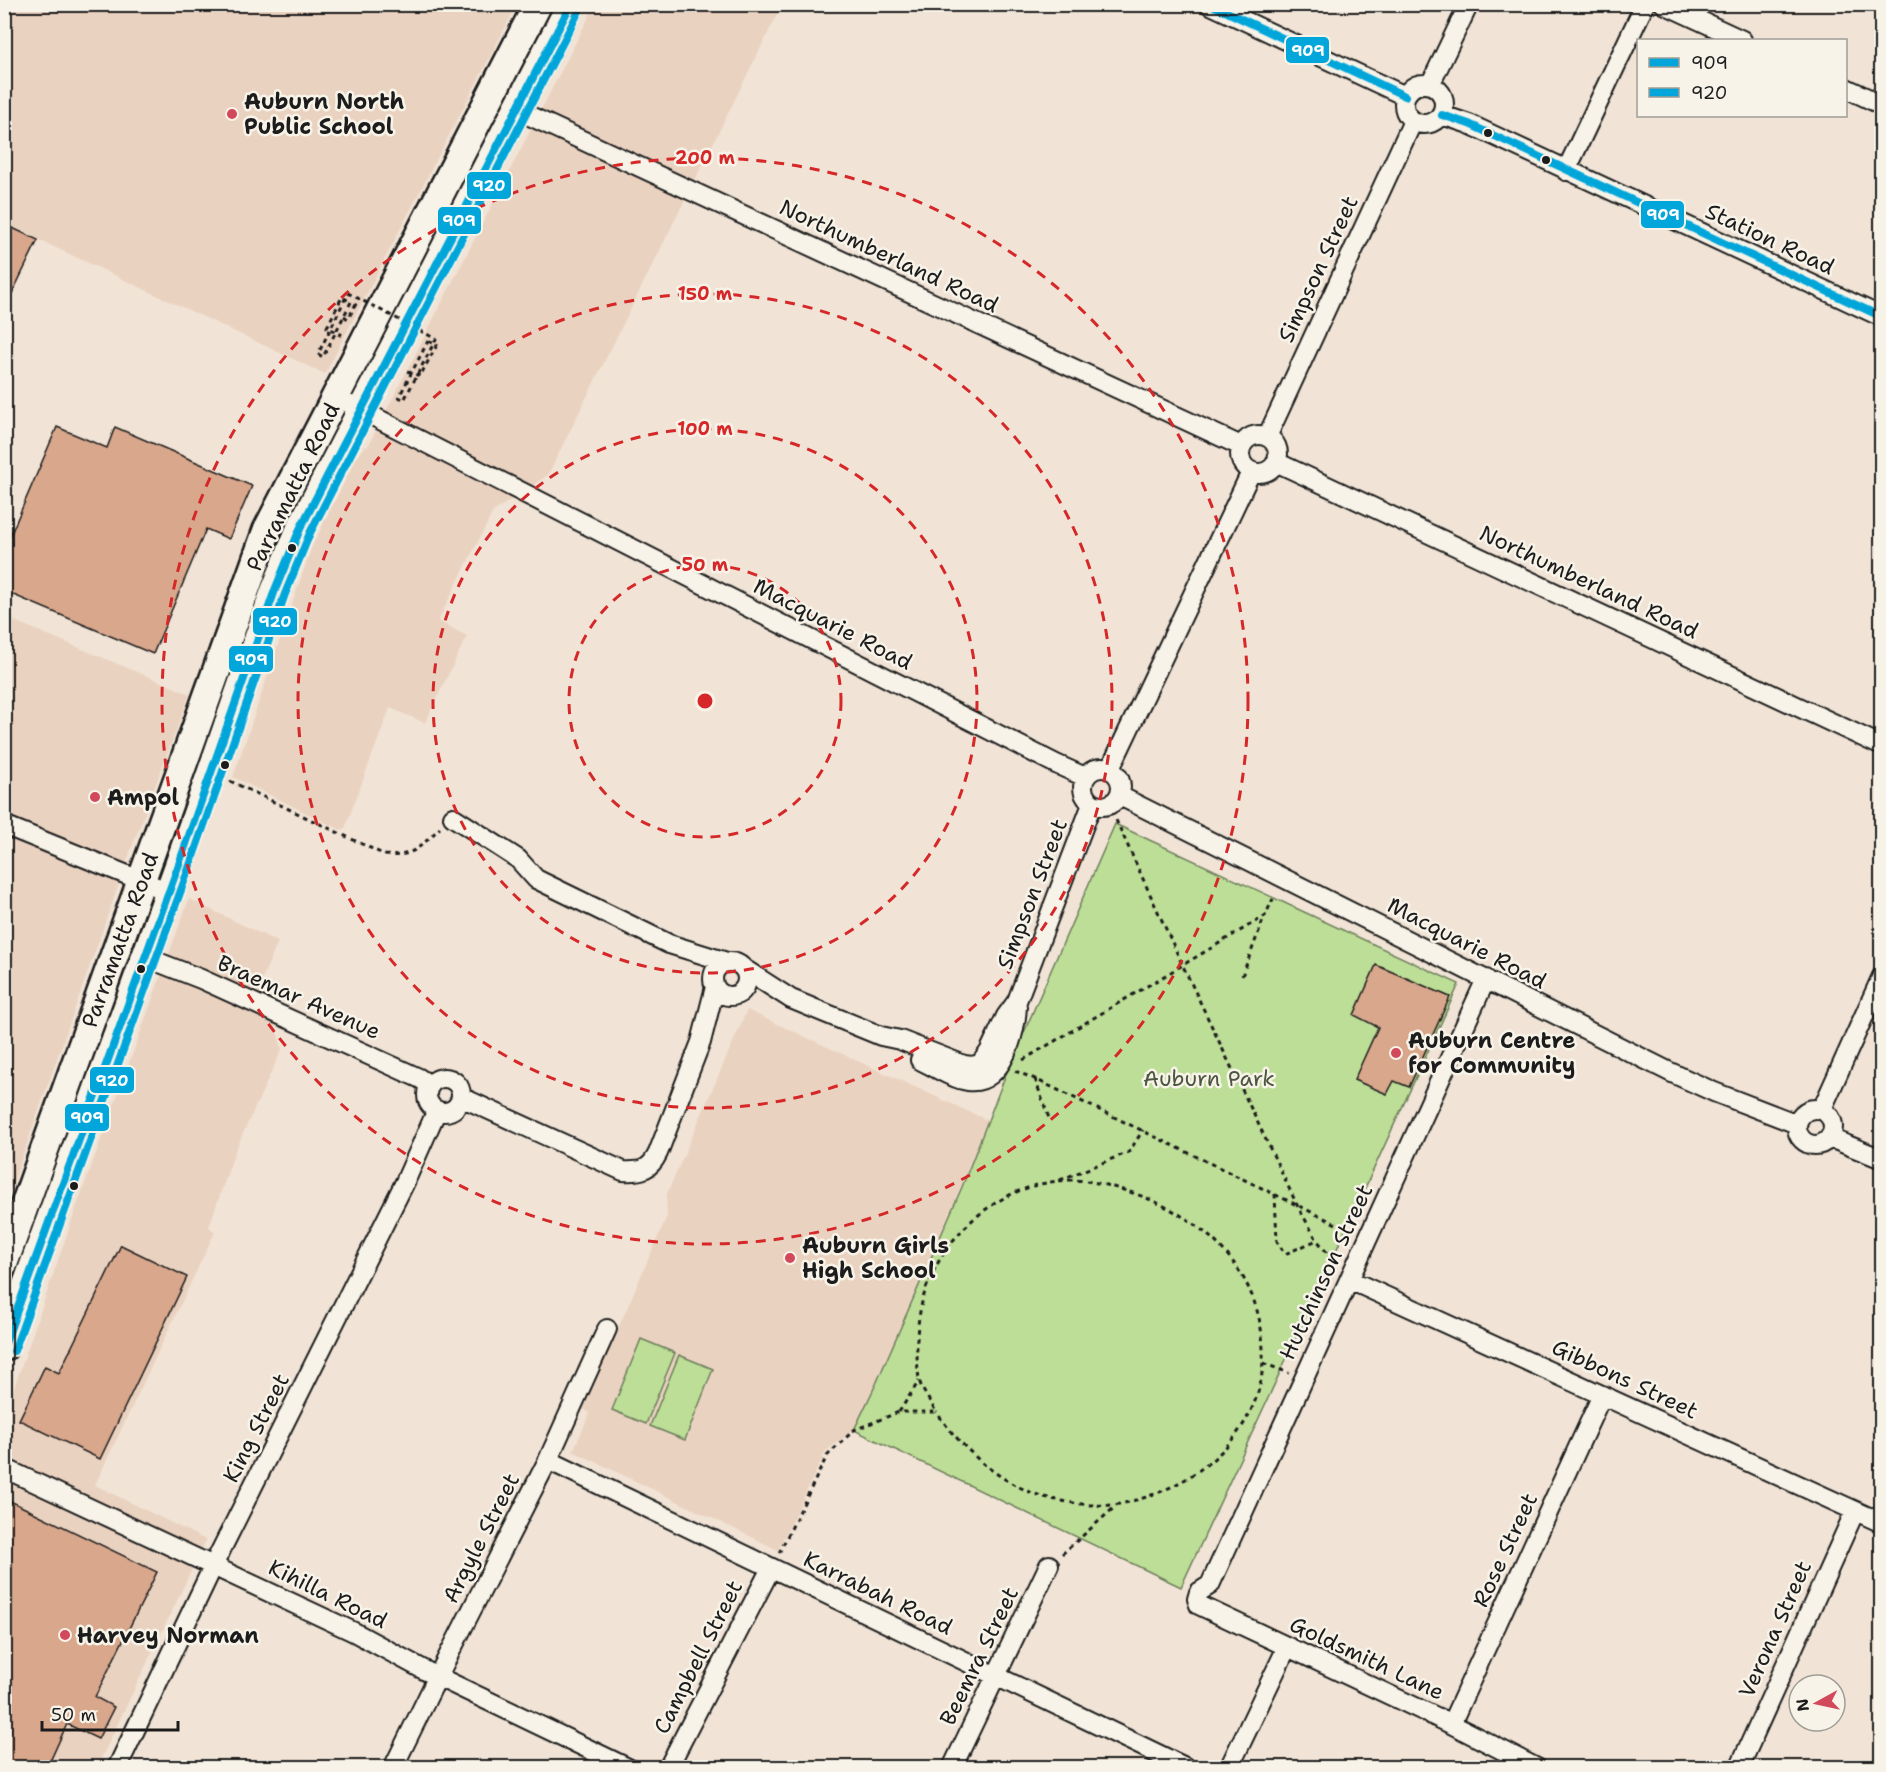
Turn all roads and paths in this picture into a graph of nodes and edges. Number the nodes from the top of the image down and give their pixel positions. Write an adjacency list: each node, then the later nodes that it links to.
1 (538, 4): 21 (highway, Parramatta Road)
2 (571, 4): 12 (highway, Parramatta Road)
3 (1209, 4): 10 (street)
4 (1468, 4): 8 (street)
5 (1645, 4): 15 (street)
6 (1664, 4): 7 (street)
7 (1740, 39)
8 (1430, 85): 10 (street); 13 (street)
9 (1847, 89): 11 (street)
10 (1405, 96): 14 (street)
11 (1881, 105)
12 (517, 110): 22 (highway, Parramatta Road); 24 (street, Northumberland Road)
13 (1442, 115): 14 (street); 15 (street, Station Road)
14 (1413, 122): 23 (street, Simpson Street)
15 (1566, 171): 18 (street, Station Road)
16 (359, 298): 17 (path); 17 (path, bridge); 20 (path, bridge)
17 (344, 316): 19 (path, bridge)
18 (1881, 317)
19 (327, 360)
20 (394, 396)
21 (336, 397): 22 (street, Macquarie Road); 36 (highway, Parramatta Road)
22 (360, 411): 29 (street, Macquarie Road); 37 (highway, Parramatta Road)
23 (1267, 437): 24 (street); 25 (street)
24 (1241, 446): 26 (street)
25 (1276, 462): 26 (street); 27 (street, Northumberland Road)
26 (1251, 472): 28 (street)
27 (1881, 746)
28 (1110, 769): 29 (street); 31 (street)
29 (1085, 777): 32 (street)
30 (226, 779): 33 (path)
31 (1120, 796): 32 (street); 47 (street, Macquarie Road)
32 (1092, 804): 51 (street, Simpson Street)
33 (453, 817): 40 (street)
34 (1116, 820): 43 (path)
35 (4, 825): 36 (street)
36 (141, 881): 37 (street); 69 (highway, Parramatta Road)
37 (169, 892): 41 (highway, Parramatta Road)
38 (1273, 898): 39 (path)
39 (1265, 916): 43 (path); 45 (path)
40 (669, 944): 42 (street); 48 (street)
41 (145, 957): 55 (street, Braemar Avenue); 72 (highway, Parramatta Road)
42 (727, 962): 44 (street); 48 (street)
43 (1182, 964): 54 (path); 66 (path)
44 (746, 970): 49 (street); 50 (street)
45 (1242, 976)
46 (1881, 976): 57 (street)
47 (1486, 979): 60 (street, Macquarie Road); 67 (street, Hutchinson Street)
48 (714, 982): 49 (street); 53 (street)
49 (738, 994): 50 (street); 53 (street)
50 (790, 999): 52 (street)
51 (1017, 1000): 52 (street, Simpson Street); 54 (street, Simpson Street)
52 (881, 1036): 54 (street)
53 (701, 1042): 56 (street)
54 (1004, 1067)
55 (430, 1085): 56 (street); 58 (street)
56 (461, 1098): 58 (street)
57 (1822, 1109): 60 (street); 62 (street)
58 (436, 1110): 85 (street, King Street)
59 (1050, 1121): 61 (path)
60 (1797, 1124): 62 (street)
61 (1143, 1130): 64 (path); 65 (path)
62 (1830, 1138): 63 (street)
63 (1881, 1159)
64 (1058, 1181): 73 (path); 75 (path)
65 (1275, 1193): 66 (path); 68 (path)
66 (1298, 1207): 67 (path); 68 (path)
67 (1368, 1239): 70 (street, Hutchinson Street)
68 (1317, 1240): 70 (path)
69 (4, 1263)
70 (1350, 1280): 74 (street, Hutchinson Street); 76 (street, Gibbons Street)
71 (607, 1329): 79 (street, Argyle Street)
72 (4, 1347)
73 (1263, 1364): 74 (path); 81 (path)
74 (1305, 1378): 87 (street, Hutchinson Street)
75 (919, 1381): 77 (path); 78 (path)
76 (1602, 1395): 82 (street, Gibbons Street); 91 (street, Rose Street)
77 (899, 1412): 78 (path); 86 (path)
78 (936, 1412): 81 (path)
79 (548, 1460): 86 (street, Karrabah Road); 89 (street, Argyle Street)
80 (4, 1468): 85 (street, Kihilla Road)
81 (1117, 1505): 84 (path)
82 (1855, 1511): 83 (street, Gibbons Street); 101 (street, Verona Street)
83 (1881, 1523)
84 (1049, 1565): 90 (street, Beemra Street)
85 (214, 1566): 89 (street, Kihilla Road); 93 (street, King Street)
86 (771, 1568): 90 (street, Karrabah Road); 96 (street, Campbell Street)
87 (1210, 1585): 88 (street, Goldsmith Lane)
88 (1287, 1647): 91 (street, Goldsmith Lane); 99 (street)
89 (438, 1676): 94 (street, Argyle Street); 95 (street, Kihilla Road)
90 (996, 1676): 97 (street, Beemra Street); 98 (street, Karrabah Road)
91 (1451, 1724): 92 (street, Goldsmith Lane)
92 (1509, 1762): 100 (street, Goldsmith Lane)
93 (117, 1767)
94 (393, 1767)
95 (628, 1767)
96 (668, 1767)
97 (952, 1767)
98 (1187, 1767)
99 (1229, 1767)
100 (1537, 1767)
101 (1739, 1767)

